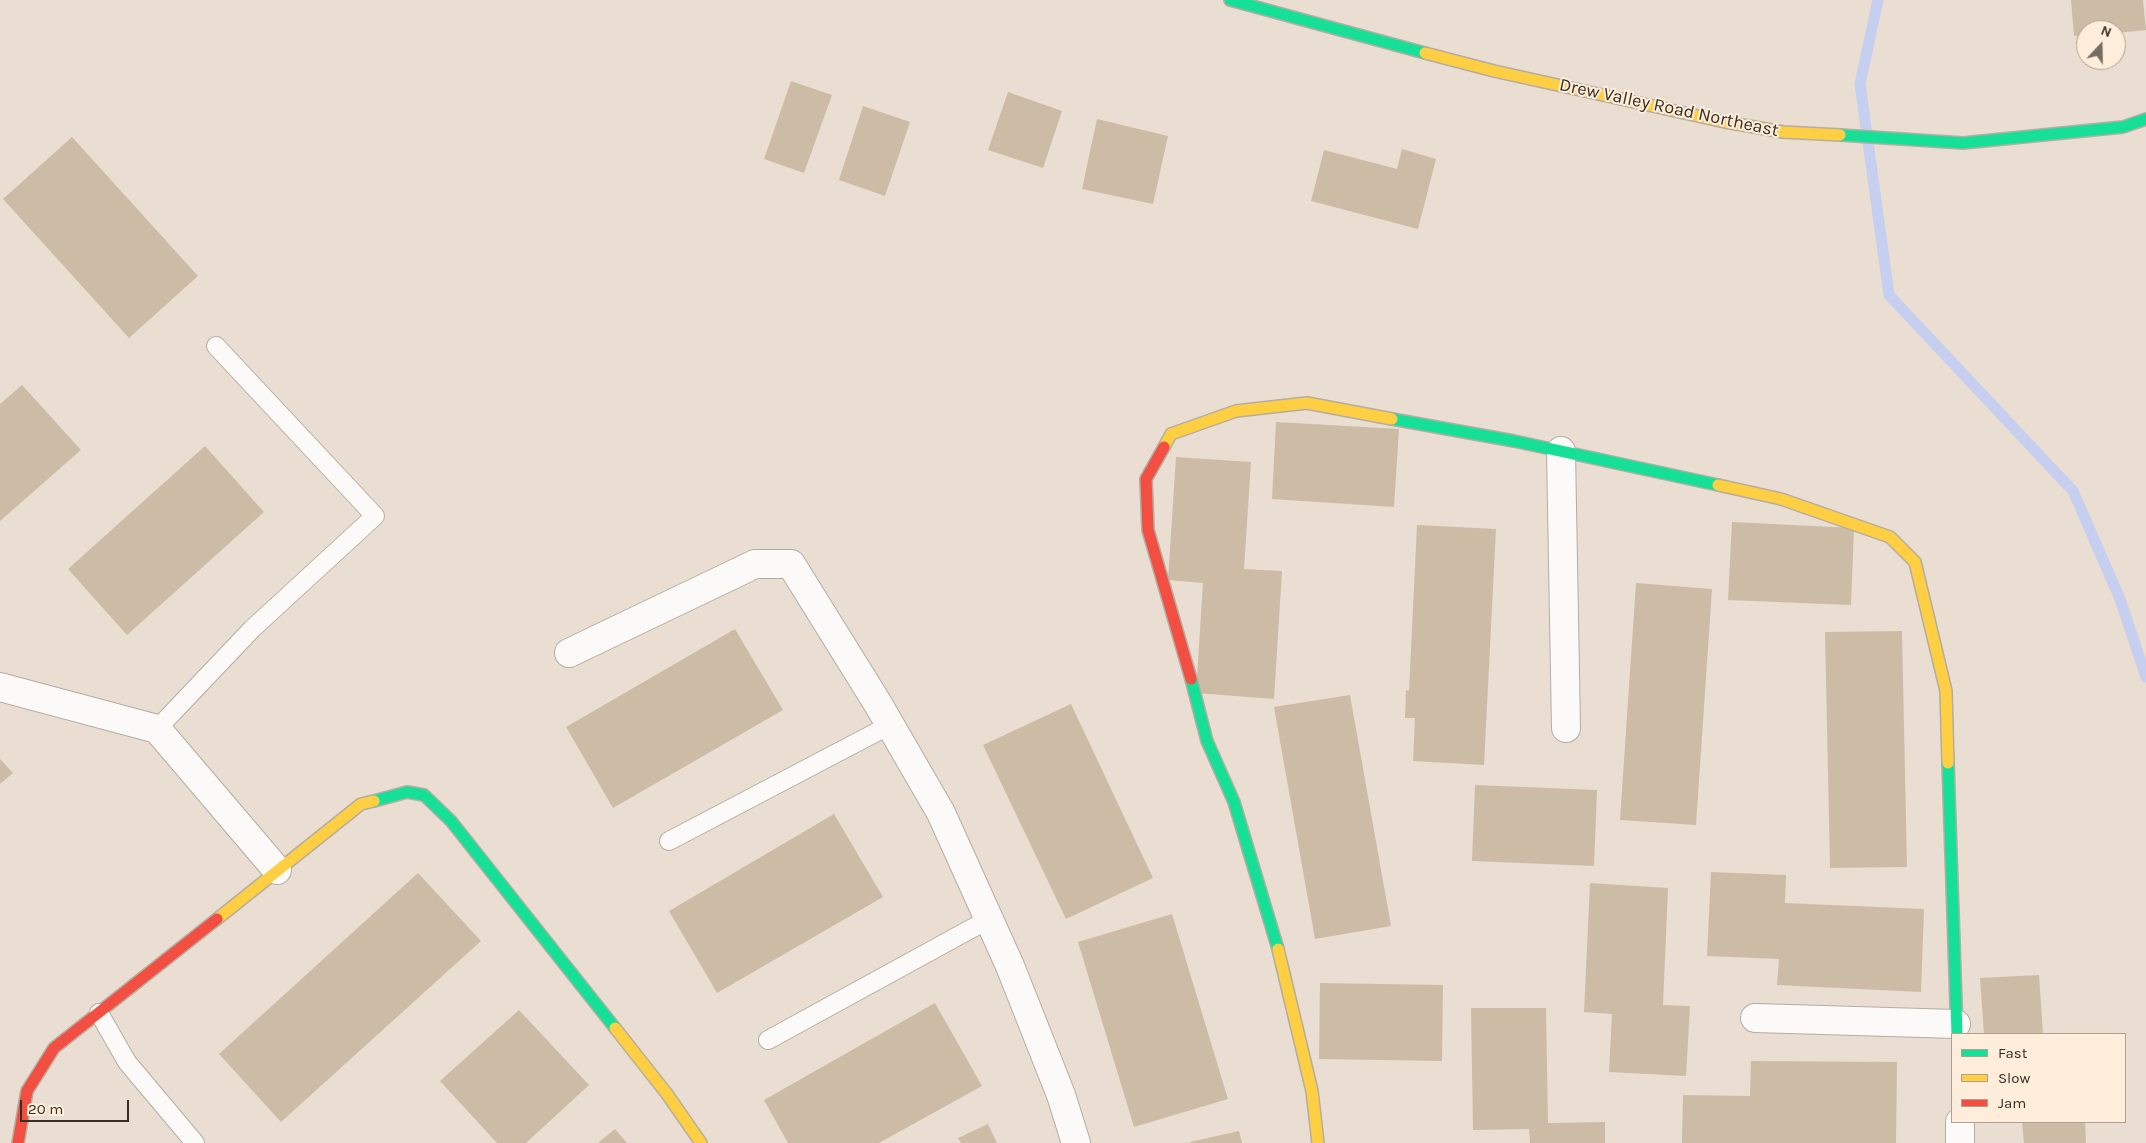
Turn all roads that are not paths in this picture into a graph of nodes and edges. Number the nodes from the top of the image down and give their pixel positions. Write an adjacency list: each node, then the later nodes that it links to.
1 (1230, 0): 2 (street, Drew Valley Road Northeast)
2 (2146, 119)
3 (216, 346): 9 (lane)
4 (1561, 451): 8 (street); 15 (street); 22 (street)
5 (569, 653): 7 (street)
6 (0, 687): 9 (street)
7 (890, 725): 10 (lane); 12 (street)
8 (1566, 728)
9 (157, 729): 11 (street)
10 (669, 841)
11 (277, 870): 13 (street); 20 (street)
12 (989, 918): 16 (lane); 21 (street)
13 (98, 1013): 18 (street); 19 (lane)
14 (1754, 1018): 15 (street)
15 (1956, 1029)
16 (768, 1040)
17 (1960, 1123): 23 (street)
18 (18, 1143)
19 (195, 1143)
20 (701, 1143)
21 (1076, 1143)
22 (1318, 1143)
23 (1960, 1143)

